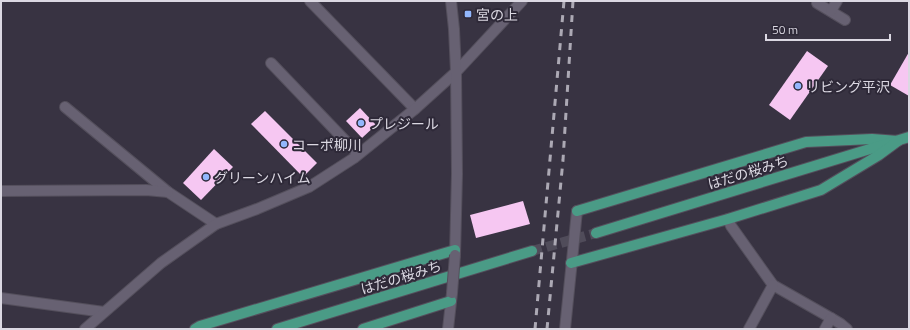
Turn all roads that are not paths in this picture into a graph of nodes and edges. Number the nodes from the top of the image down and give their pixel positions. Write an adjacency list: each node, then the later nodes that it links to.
1 (311, 1): 11 (street)
2 (451, 1): 9 (street)
3 (522, 1): 9 (street)
4 (837, 1): 6 (street)
5 (817, 3): 6 (street)
6 (831, 11): 7 (street)
7 (845, 20)
8 (271, 63): 14 (street)
9 (456, 72): 11 (street); 22 (street)
10 (65, 107): 16 (street)
11 (415, 109): 14 (street)
12 (909, 137): 13 (main road, はだの桜みち)
13 (898, 141): 17 (main road); 18 (main road); 20 (main road, はだの桜みち)
14 (358, 154): 19 (street)
15 (1, 191): 16 (street)
16 (168, 192): 19 (street)
17 (577, 211): 23 (street)
18 (728, 219): 23 (main road); 24 (street)
19 (216, 224): 27 (street)
20 (596, 233)
21 (532, 251): 31 (main road, はだの桜みち)
22 (455, 252): 25 (street, bridge); 30 (main road)
23 (572, 263): 34 (street)
24 (774, 285): 28 (street); 35 (street)
25 (452, 297): 32 (main road); 33 (street)
26 (1, 298): 27 (street)
27 (104, 312): 29 (street)
28 (832, 318): 36 (street); 37 (street)
29 (85, 329)
30 (194, 329)
31 (277, 329)
32 (363, 329)
33 (448, 329)
34 (565, 329)
35 (749, 329)
36 (825, 329)
37 (847, 329)

